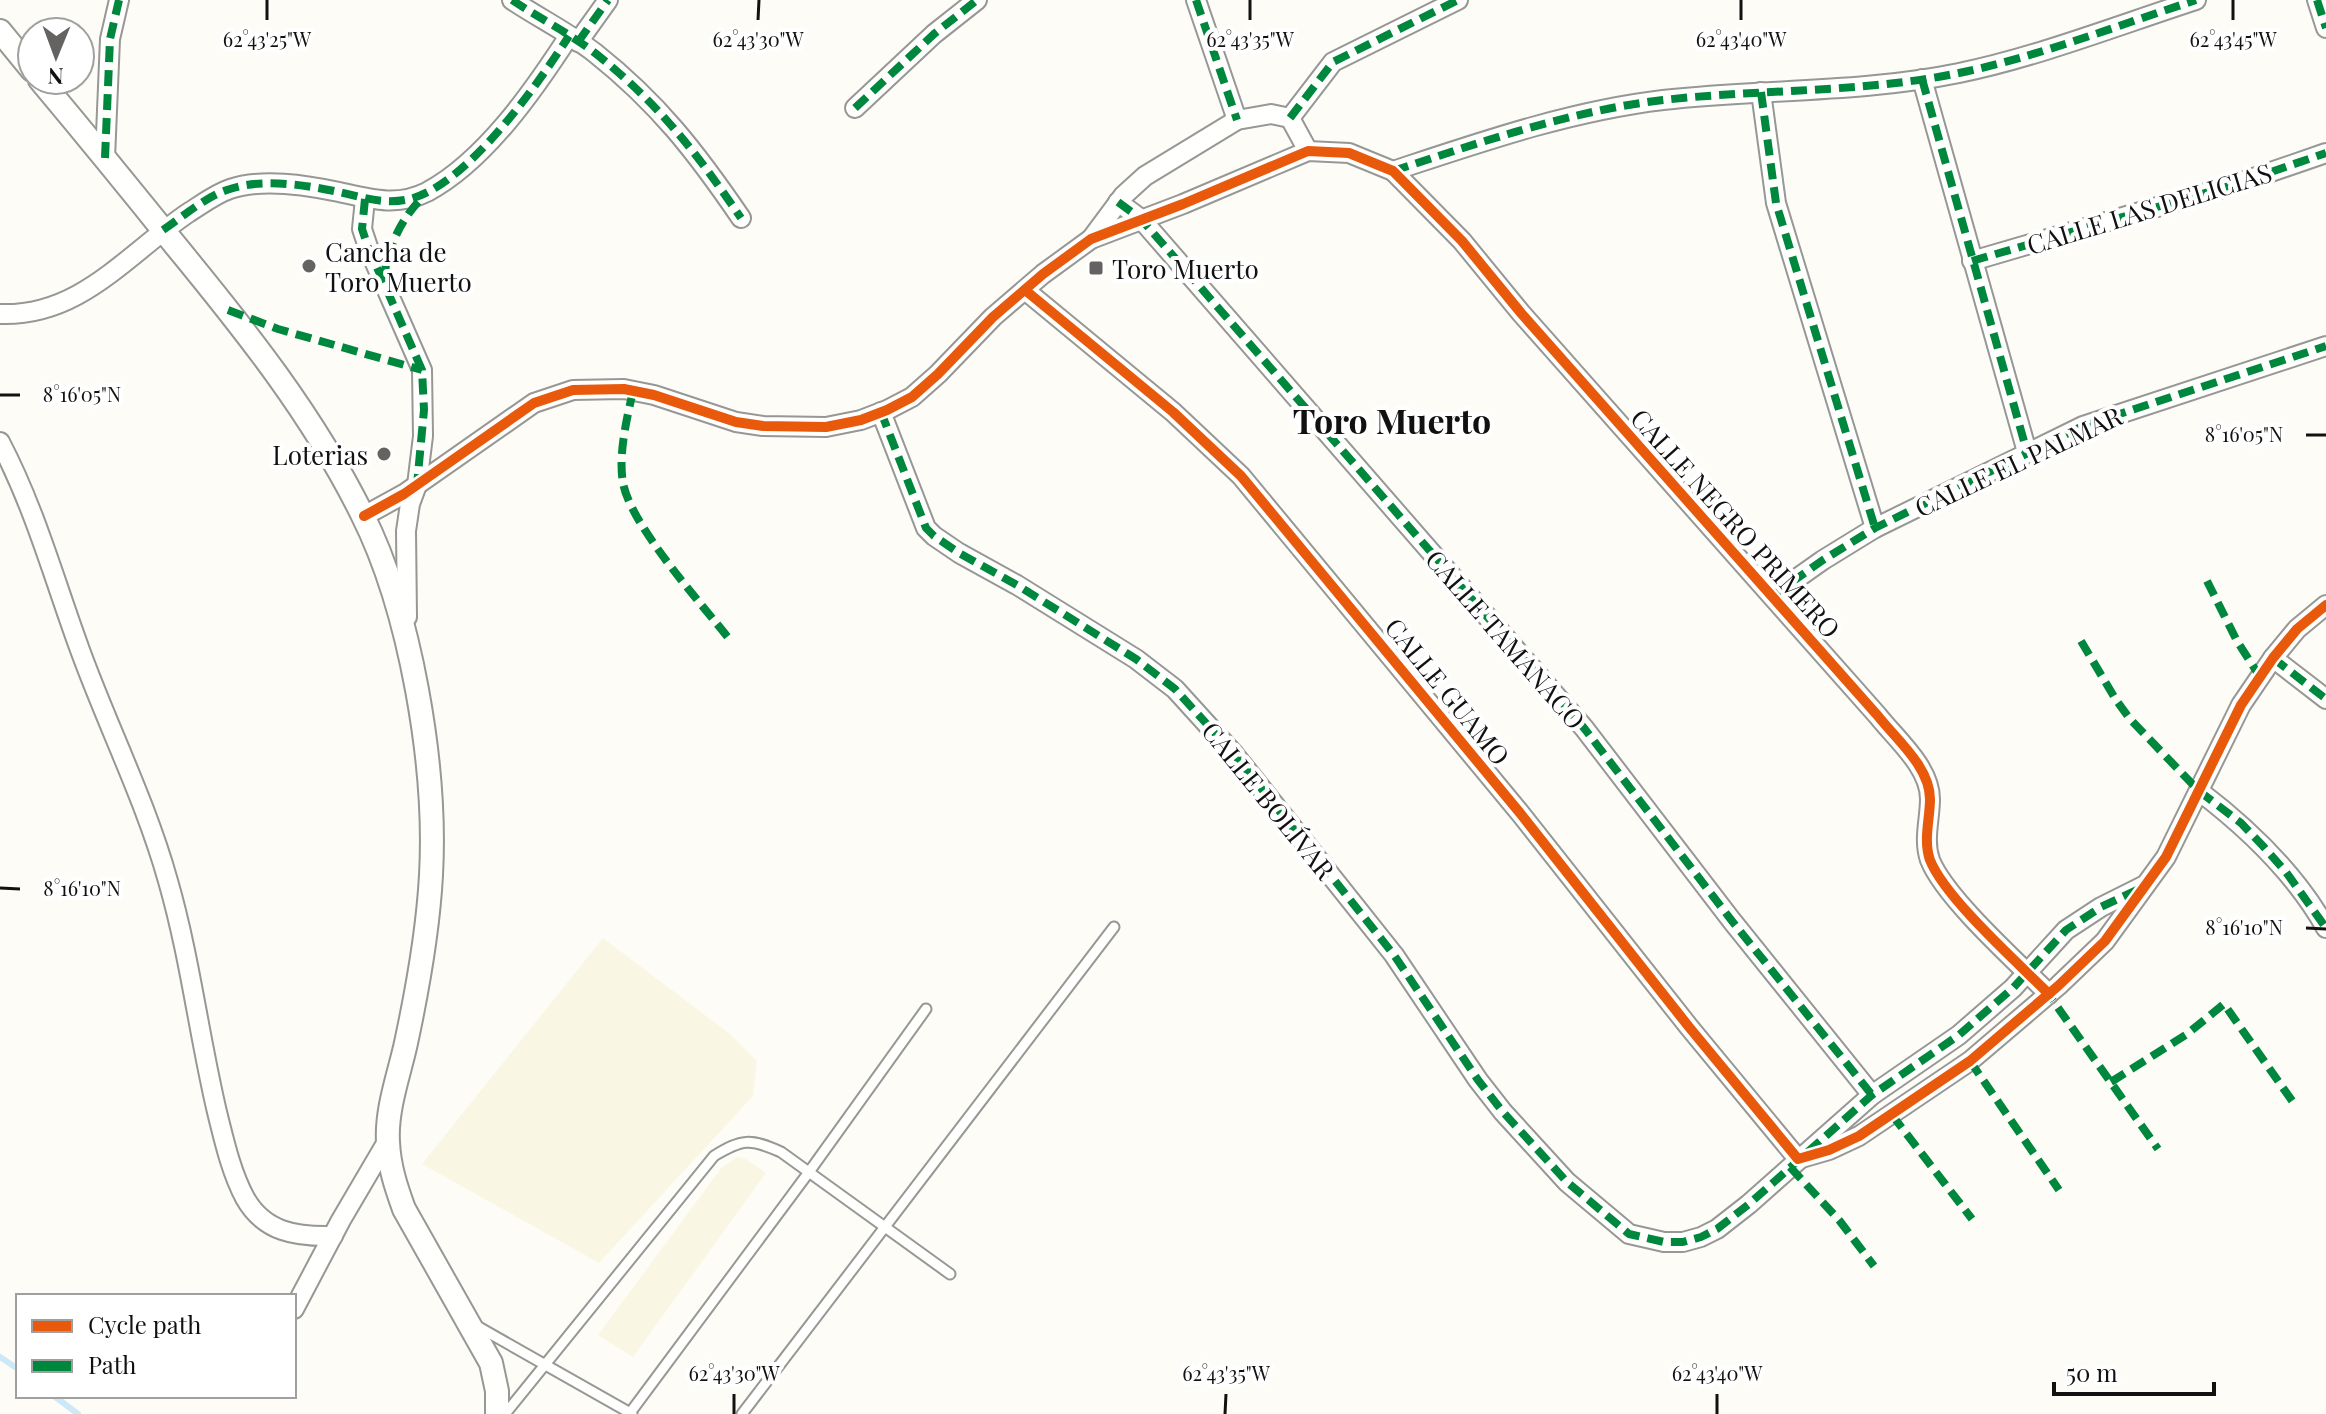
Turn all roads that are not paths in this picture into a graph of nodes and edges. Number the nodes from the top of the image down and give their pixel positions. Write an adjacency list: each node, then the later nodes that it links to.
1 (119, 0): 21 (street)
2 (512, 0): 11 (street)
3 (608, 0): 11 (street)
4 (977, 0): 16 (street)
5 (1196, 0): 18 (street)
6 (1456, 0): 17 (street)
7 (2196, 0): 13 (street)
8 (2317, 0): 9 (street)
9 (2326, 28)
10 (0, 31): 12 (street)
11 (574, 39): 23 (street); 25 (street)
12 (16, 50)
13 (1922, 79): 14 (street); 29 (street)
14 (1761, 92): 22 (street); 38 (street)
15 (53, 96): 21 (street)
16 (855, 108)
17 (1290, 118): 18 (street); 19 (street)
18 (1237, 120): 24 (street)
19 (1308, 151): 22 (street, CALLE NEGRO PRIMERO); 26 (street)
20 (2326, 153): 29 (street, CALLE LAS DELICIAS)
21 (105, 158): 27 (street)
22 (1393, 171): 39 (street, CALLE NEGRO PRIMERO)
23 (365, 199): 27 (street); 36 (street)
24 (1118, 202): 26 (street, CALLE TAMANACO); 28 (street)
25 (741, 218)
26 (1141, 219): 28 (street); 53 (street, CALLE TAMANACO)
27 (163, 230): 31 (street); 37 (street)
28 (1091, 239): 30 (street)
29 (1972, 261): 35 (street)
30 (1025, 290): 33 (street); 55 (street, CALLE GUAMO)
31 (0, 314)
32 (2326, 346): 35 (street, CALLE EL PALMAR)
33 (881, 412): 36 (street); 55 (street, CALLE BOLÍVAR)
34 (0, 442): 58 (street)
35 (2027, 452): 38 (street, CALLE EL PALMAR)
36 (417, 485): 37 (street); 42 (street)
37 (364, 516): 42 (street)
38 (1875, 528): 39 (street, CALLE EL PALMAR)
39 (1772, 596): 48 (street, CALLE NEGRO PRIMERO)
40 (2326, 605): 41 (street)
41 (2273, 658): 43 (street); 44 (street)
42 (412, 675): 54 (street)
43 (2326, 699)
44 (2199, 791): 45 (street); 47 (street)
45 (2146, 885): 48 (street); 49 (street)
46 (1114, 927): 57 (lane)
47 (2326, 928)
48 (2027, 972): 49 (street, CALLE NEGRO PRIMERO); 51 (street)
49 (2049, 994): 52 (street)
50 (926, 1009): 56 (lane)
51 (1908, 1071): 52 (street); 53 (street)
52 (1924, 1091): 55 (street)
53 (1872, 1095): 55 (street)
54 (388, 1140): 58 (street); 61 (street)
55 (1798, 1159)
56 (809, 1172): 57 (lane); 62 (lane); 63 (lane)
57 (885, 1226): 59 (lane); 66 (lane)
58 (333, 1236): 60 (street)
59 (950, 1274)
60 (296, 1305)
61 (466, 1320): 62 (lane); 64 (street)
62 (547, 1365): 63 (lane); 65 (lane)
63 (631, 1413)
64 (497, 1414)
65 (505, 1414)
66 (742, 1414)

